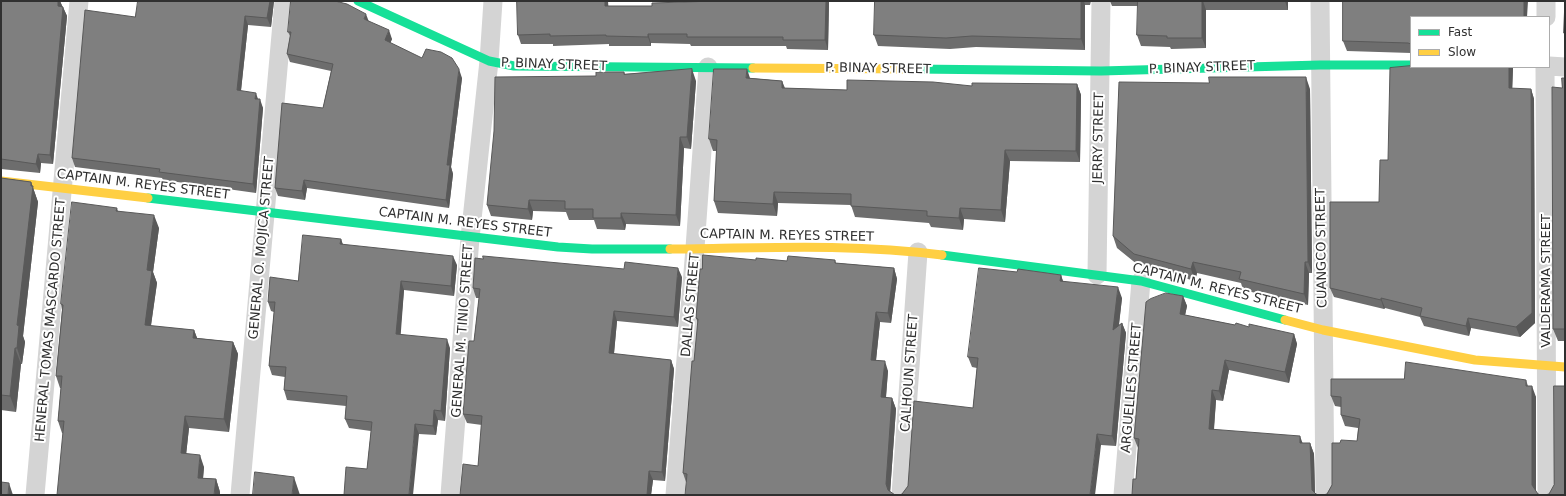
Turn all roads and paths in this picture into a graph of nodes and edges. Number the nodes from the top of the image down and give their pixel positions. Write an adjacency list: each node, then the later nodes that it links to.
1 (79, 1): 18 (street, HENERAL TOMAS MASCARDO STREET)
2 (284, 1): 19 (street, GENERAL O. MOJICA STREET)
3 (358, 1): 9 (street, P. BINAY STREET)
4 (1101, 1): 16 (street, JERRY STREET)
5 (1320, 1): 10 (street, CUANGCO STREET)
6 (1546, 1): 8 (street)
7 (493, 5): 9 (street, GENERAL M. TINIO STREET)
8 (1546, 16)
9 (489, 61): 14 (street, P. BINAY STREET); 20 (street, GENERAL M. TINIO STREET)
10 (1320, 64): 11 (street, P. BINAY STREET); 16 (street, P. BINAY STREET); 25 (street, CUANGCO STREET)
11 (1410, 65)
12 (1550, 66): 13 (street)
13 (1565, 66)
14 (708, 67): 16 (street, P. BINAY STREET); 21 (street, DALLAS STREET)
15 (1545, 68): 26 (street, VALDERAMA STREET)
16 (1101, 71): 23 (street, JERRY STREET)
17 (1, 181): 18 (street, CAPTAIN M. REYES STREET)
18 (63, 188): 19 (street, CAPTAIN M. REYES STREET); 27 (street, HENERAL TOMAS MASCARDO STREET)
19 (265, 213): 20 (street, CAPTAIN M. REYES STREET); 28 (street, GENERAL O. MOJICA STREET)
20 (470, 238): 21 (street, CAPTAIN M. REYES STREET); 29 (street, GENERAL M. TINIO STREET)
21 (696, 248): 22 (street, CAPTAIN M. REYES STREET); 30 (street, DALLAS STREET)
22 (918, 252): 23 (street, CAPTAIN M. REYES STREET); 31 (street, CALHOUN STREET)
23 (1097, 275): 24 (street, CAPTAIN M. REYES STREET)
24 (1141, 281): 25 (street, CAPTAIN M. REYES STREET); 32 (street, ARGUELLES STREET)
25 (1323, 330): 26 (street, CAPTAIN M. REYES STREET); 33 (street, CUANGCO STREET)
26 (1556, 367): 34 (street, VALDERAMA STREET)
27 (35, 495)
28 (240, 495)
29 (450, 495)
30 (675, 495)
31 (901, 495)
32 (1123, 495)
33 (1325, 495)
34 (1547, 495)

